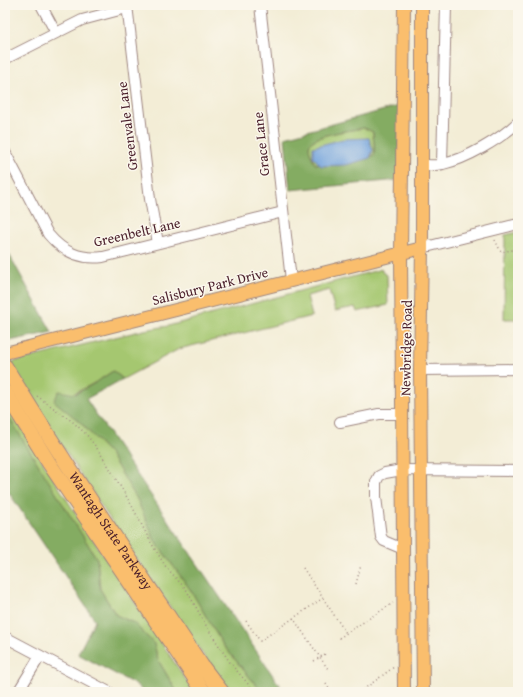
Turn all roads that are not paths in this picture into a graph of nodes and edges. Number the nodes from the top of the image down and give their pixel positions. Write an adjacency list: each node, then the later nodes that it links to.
1 (41, 5): 7 (street)
2 (260, 5): 13 (street, Grace Lane)
3 (404, 5): 17 (main road, Newbridge Road)
4 (422, 5): 12 (main road, Newbridge Road)
5 (446, 5): 11 (street)
6 (127, 7): 7 (street); 15 (street, Greenvale Lane)
7 (56, 32): 8 (street)
8 (5, 59)
9 (518, 122): 11 (street)
10 (5, 152): 15 (street, Greenbelt Lane)
11 (442, 164): 12 (street)
12 (421, 165): 16 (main road, Newbridge Road)
13 (283, 212): 15 (street, Greenbelt Lane); 18 (street, Grace Lane)
14 (518, 224): 16 (street)
15 (158, 243)
16 (422, 248): 17 (main road, Salisbury Park Drive); 22 (main road, Newbridge Road)
17 (401, 253): 18 (main road, Salisbury Park Drive); 24 (main road, Newbridge Road)
18 (291, 280): 19 (main road, Salisbury Park Drive)
19 (5, 353)
20 (5, 366): 35 (highway, Wantagh State Parkway)
21 (518, 369): 22 (street)
22 (420, 370): 27 (main road, Newbridge Road)
23 (5, 392): 34 (highway, Wantagh State Parkway)
24 (402, 414): 25 (street); 26 (main road, Newbridge Road)
25 (340, 422)
26 (402, 470): 27 (street); 29 (main road, Newbridge Road); 29 (street)
27 (421, 470): 28 (street); 37 (main road, Newbridge Road)
28 (518, 471)
29 (403, 549): 36 (main road, Newbridge Road)
30 (5, 637): 31 (street)
31 (40, 656): 32 (street); 33 (street)
32 (18, 692)
33 (109, 692)
34 (204, 692)
35 (222, 692)
36 (404, 692)
37 (423, 692)

